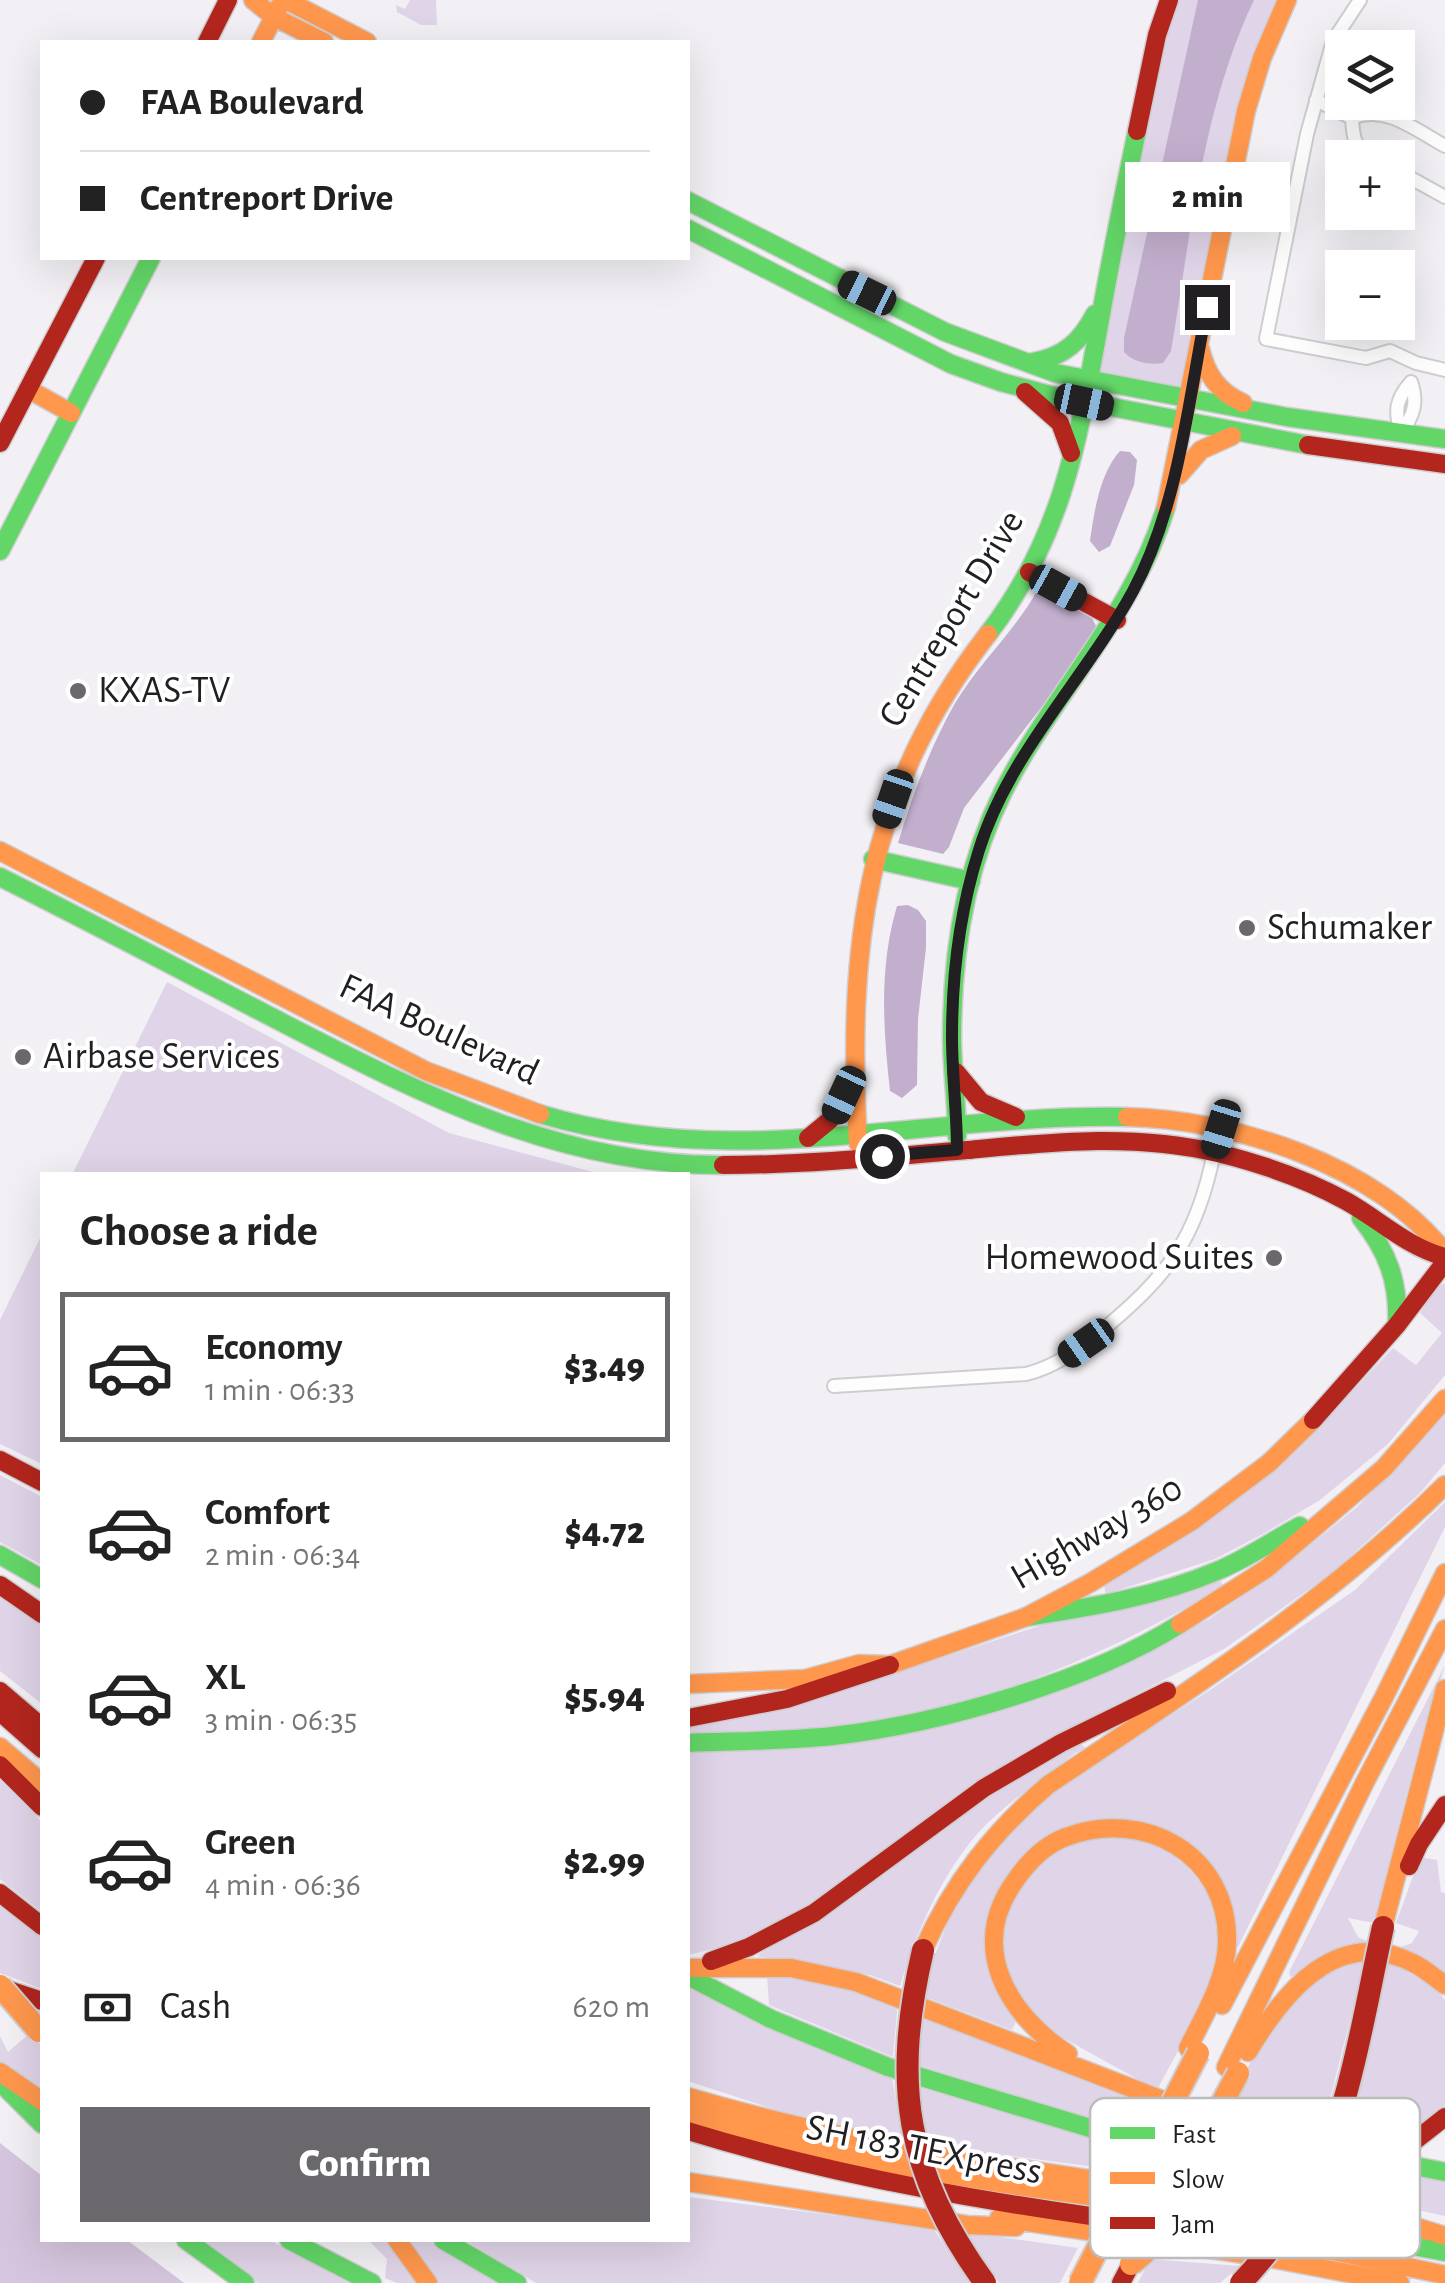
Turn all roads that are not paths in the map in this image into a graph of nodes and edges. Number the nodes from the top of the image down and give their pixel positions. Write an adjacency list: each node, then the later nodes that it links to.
1 (228, 0): 8 (main road)
2 (253, 0): 6 (main road)
3 (1169, 0): 22 (main road, Centreport Drive)
4 (1286, 0): 23 (main road)
5 (1360, 0): 12 (street)
6 (281, 6): 7 (main road); 9 (main road); 10 (main road)
7 (317, 9): 11 (main road)
8 (208, 40)
9 (262, 40)
10 (322, 40)
11 (364, 40)
12 (1316, 100): 13 (street); 25 (street)
13 (1325, 104)
14 (1396, 120): 15 (street)
15 (1445, 146)
16 (1415, 180): 17 (street)
17 (1445, 197)
18 (690, 203): 24 (main road)
19 (690, 230): 26 (main road)
20 (95, 260): 27 (main road)
21 (150, 260): 30 (main road)
22 (1105, 290): 24 (main road); 28 (main road, Centreport Drive)
23 (1200, 346): 29 (main road); 31 (main road)
24 (1026, 363): 28 (main road)
25 (1445, 370)
26 (1019, 387): 28 (main road); 37 (main road)
27 (28, 389): 30 (main road); 35 (main road)
28 (1086, 391): 29 (main road); 37 (main road, Centreport Drive)
29 (1187, 411): 31 (main road); 33 (main road); 39 (main road)
30 (71, 414): 40 (main road)
31 (1287, 417): 32 (main road)
32 (1402, 432): 34 (main road); 36 (main road)
33 (1249, 435): 36 (main road); 39 (main road)
34 (1445, 439)
35 (0, 443)
36 (1399, 456): 38 (main road)
37 (1072, 458): 41 (main road, Centreport Drive)
38 (1445, 464)
39 (1172, 489): 42 (main road)
40 (0, 550)
41 (1028, 572): 42 (main road); 44 (main road, Centreport Drive)
42 (1116, 620): 46 (main road)
43 (0, 851): 47 (main road, FAA Boulevard)
44 (874, 859): 46 (main road); 49 (main road, Centreport Drive)
45 (0, 877): 47 (main road, FAA Boulevard)
46 (971, 881): 48 (main road)
47 (182, 957): 53 (main road, FAA Boulevard)
48 (953, 1068): 50 (main road); 51 (main road)
49 (854, 1071): 54 (main road); 55 (main road, Centreport Drive)
50 (1026, 1120): 51 (main road, FAA Boulevard); 52 (main road, FAA Boulevard)
51 (957, 1126): 55 (main road, FAA Boulevard); 56 (main road)
52 (1221, 1129): 57 (main road); 59 (main road, FAA Boulevard)
53 (581, 1138): 54 (main road, FAA Boulevard); 55 (main road, FAA Boulevard)
54 (806, 1138): 55 (main road, FAA Boulevard)
55 (858, 1146): 56 (main road, FAA Boulevard)
56 (957, 1150): 57 (main road, FAA Boulevard)
57 (1214, 1152): 58 (main road, FAA Boulevard); 63 (street)
58 (1348, 1203): 61 (main road, FAA Boulevard); 62 (main road)
59 (1413, 1219): 60 (main road); 61 (main road, FAA Boulevard)
60 (1445, 1227)
61 (1445, 1258): 62 (main road, Highway 360)
62 (1397, 1324): 74 (main road, Highway 360)
63 (834, 1386)
64 (1445, 1400): 68 (main road)
65 (0, 1460): 66 (main road)
66 (40, 1481)
67 (1445, 1485): 76 (main road)
68 (1334, 1508): 74 (main road); 85 (main road)
69 (0, 1555): 71 (main road)
70 (1445, 1573): 103 (main road)
71 (40, 1578)
72 (0, 1585): 73 (main road)
73 (40, 1613)
74 (1026, 1617): 77 (main road, Highway 360)
75 (1445, 1629): 104 (main road)
76 (1233, 1659): 96 (main road); 147 (main road, bridge)
77 (890, 1665): 78 (main road, Highway 360); 82 (main road)
78 (690, 1684)
79 (1445, 1689): 94 (main road)
80 (0, 1691): 83 (main road)
81 (0, 1712): 87 (main road)
82 (690, 1718)
83 (40, 1725)
84 (0, 1729): 89 (main road)
85 (690, 1743)
86 (0, 1747): 90 (main road)
87 (40, 1747)
88 (0, 1764): 91 (main road)
89 (40, 1764)
90 (40, 1781)
91 (40, 1805)
92 (1445, 1805): 94 (main road)
93 (0, 1893): 95 (main road)
94 (1390, 1898): 112 (main road, bridge)
95 (40, 1924)
96 (690, 1970)
97 (690, 1970): 106 (main road)
98 (690, 1971): 117 (main road)
99 (0, 1986): 101 (main road); 102 (main road, bridge)
100 (1445, 1986): 104 (main road)
101 (40, 2000)
102 (40, 2032)
103 (1193, 2050): 106 (main road); 110 (main road, bridge)
104 (1232, 2070): 111 (main road, bridge)
105 (0, 2072): 113 (main road)
106 (1114, 2080): 109 (main road)
107 (0, 2082): 116 (main road)
108 (690, 2098): 123 (main road)
109 (1159, 2098)
110 (1172, 2098)
111 (1217, 2098)
112 (1342, 2098)
113 (40, 2099)
114 (690, 2116): 125 (main road, SH 183 TEXpress)
115 (1445, 2117): 119 (main road)
116 (40, 2122)
117 (1090, 2128)
118 (690, 2132): 126 (main road, SH 183 TEXpress)
119 (1420, 2136)
120 (690, 2146): 127 (main road)
121 (1420, 2168): 122 (main road)
122 (1445, 2172)
123 (1090, 2179)
124 (690, 2182): 127 (main road)
125 (1090, 2197)
126 (1090, 2215)
127 (1057, 2228): 130 (main road)
128 (1420, 2228): 131 (main road)
129 (1420, 2231): 131 (main road)
130 (1090, 2232)
131 (1445, 2236)
132 (189, 2242): 144 (main road)
133 (397, 2242): 145 (main road)
134 (447, 2242): 146 (main road)
135 (299, 2243): 143 (main road)
136 (1420, 2247): 137 (main road, SH 183 TEXpress)
137 (1445, 2252)
138 (1093, 2258): 148 (main road, bridge)
139 (1262, 2258): 149 (main road, bridge)
140 (1274, 2258): 150 (main road)
141 (1362, 2258): 142 (main road, SH 183 TEXpress)
142 (1445, 2276)
143 (369, 2282)
144 (245, 2283)
145 (428, 2283)
146 (517, 2283)
147 (985, 2283)
148 (1080, 2283)
149 (1240, 2283)
150 (1400, 2283)

